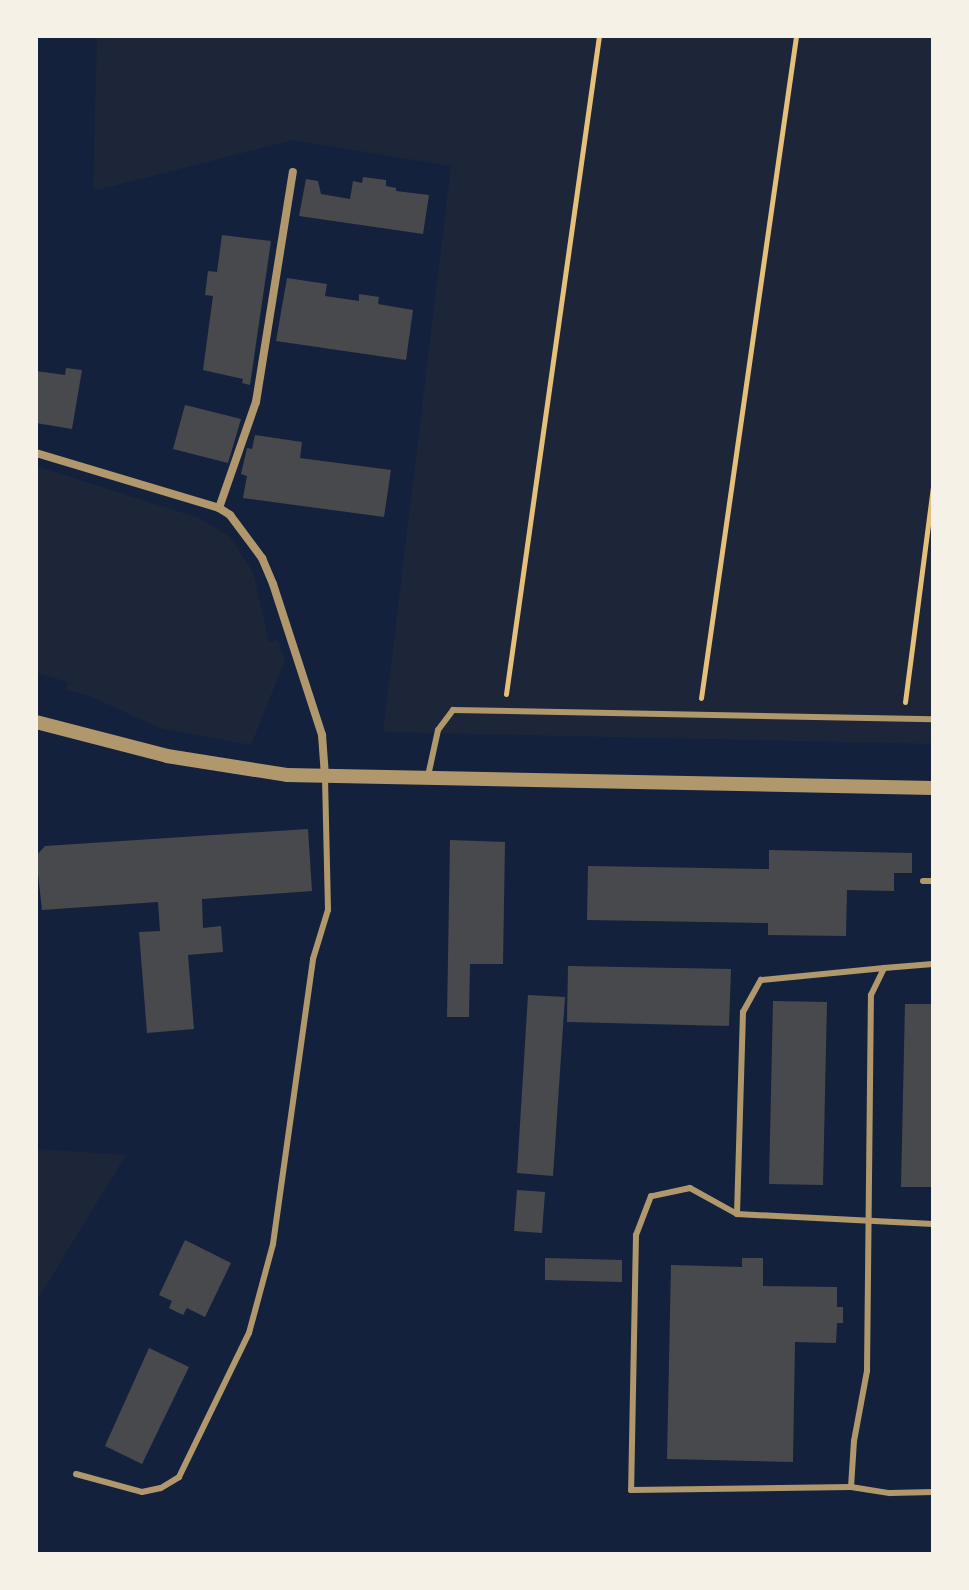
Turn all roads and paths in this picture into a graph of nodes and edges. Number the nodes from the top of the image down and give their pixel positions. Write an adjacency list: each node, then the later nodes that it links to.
1 (599, 36): 7 (path)
2 (796, 36): 8 (path)
3 (293, 172): 6 (street)
4 (36, 453): 6 (street)
5 (933, 485): 9 (path)
6 (219, 508): 12 (street)
7 (504, 711): 8 (lane); 13 (lane)
8 (698, 715): 9 (lane)
9 (903, 719): 10 (lane)
10 (933, 719)
11 (36, 722): 12 (street)
12 (325, 777): 13 (street); 22 (lane)
13 (428, 779): 14 (street)
14 (933, 788)
15 (923, 881): 16 (lane)
16 (933, 881)
17 (933, 964): 18 (lane)
18 (884, 968): 19 (lane); 20 (lane)
19 (737, 1214): 20 (lane); 23 (lane)
20 (869, 1223): 21 (lane); 23 (lane)
21 (933, 1224)
22 (76, 1474)
23 (851, 1487): 24 (lane)
24 (933, 1492)

